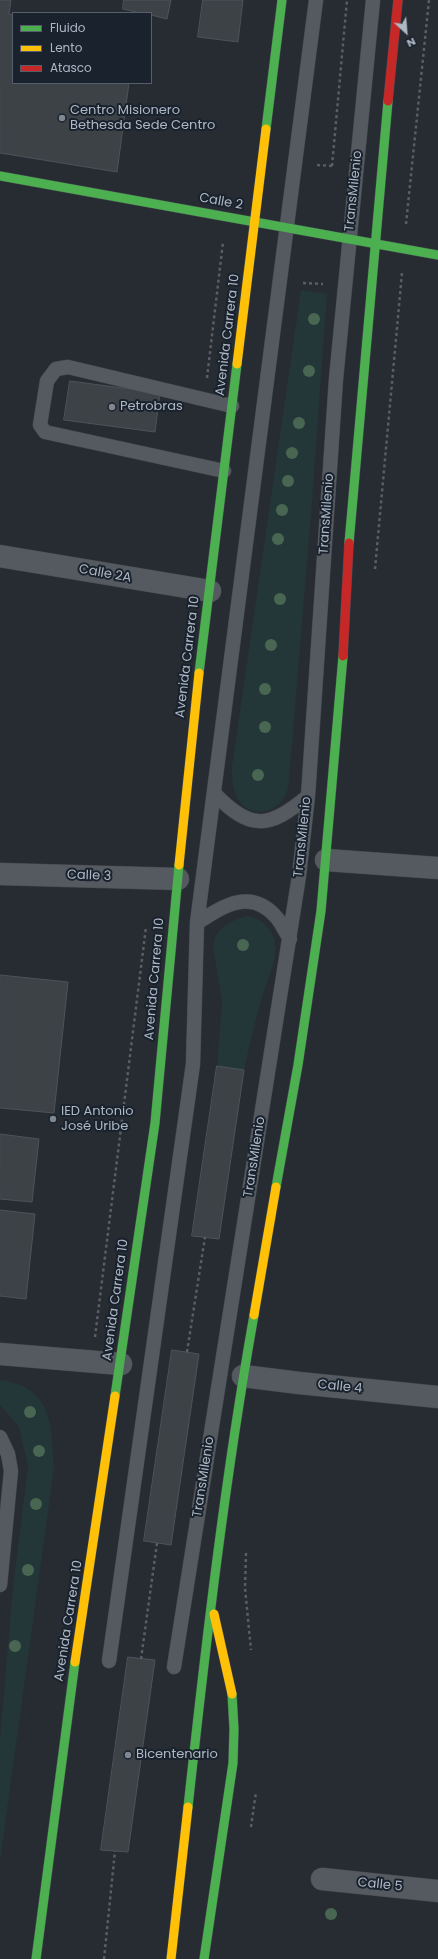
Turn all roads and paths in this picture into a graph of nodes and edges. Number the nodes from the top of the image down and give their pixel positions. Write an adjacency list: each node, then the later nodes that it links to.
1 (282, 0): 10 (main road, Avenida Carrera 10)
2 (316, 0): 11 (lane)
3 (347, 0): 7 (path)
4 (373, 0): 12 (lane, TransMilenio)
5 (398, 0): 13 (main road)
6 (317, 165): 7 (path)
7 (332, 166): 8 (path)
8 (338, 167)
9 (0, 176): 10 (main road, Calle 2)
10 (255, 222): 11 (main road, Calle 2); 17 (main road, Avenida Carrera 10)
11 (286, 227): 12 (main road, Calle 2); 21 (lane)
12 (349, 238): 13 (main road, Calle 2); 22 (lane, TransMilenio)
13 (375, 243): 14 (main road, Calle 2); 23 (main road)
14 (438, 255)
15 (303, 283): 16 (path)
16 (328, 285)
17 (232, 406): 18 (main road, Avenida Carrera 10); 18 (lane)
18 (224, 471): 20 (main road, Avenida Carrera 10)
19 (0, 556): 20 (street, Calle 2A)
20 (210, 591): 26 (main road, Avenida Carrera 10)
21 (214, 793): 22 (lane); 27 (lane)
22 (308, 796): 28 (lane, TransMilenio)
23 (326, 860): 24 (street); 33 (main road)
24 (438, 868)
25 (0, 874): 26 (street, Calle 3)
26 (178, 879): 32 (main road, Avenida Carrera 10)
27 (197, 923): 28 (lane); 40 (lane)
28 (290, 939): 41 (lane, TransMilenio)
29 (205, 1237): 30 (path)
30 (187, 1352)
31 (0, 1354): 32 (street)
32 (121, 1364): 45 (main road, Avenida Carrera 10)
33 (243, 1376): 34 (street, Calle 4); 38 (main road)
34 (438, 1397)
35 (0, 1437): 37 (lane)
36 (157, 1543): 39 (path)
37 (0, 1585)
38 (211, 1601): 47 (main road); 48 (main road)
39 (141, 1658)
40 (109, 1661)
41 (174, 1667)
42 (114, 1851): 46 (path)
43 (322, 1879): 44 (street, Calle 5)
44 (438, 1891)
45 (36, 1959)
46 (104, 1959)
47 (172, 1959)
48 (204, 1959)

